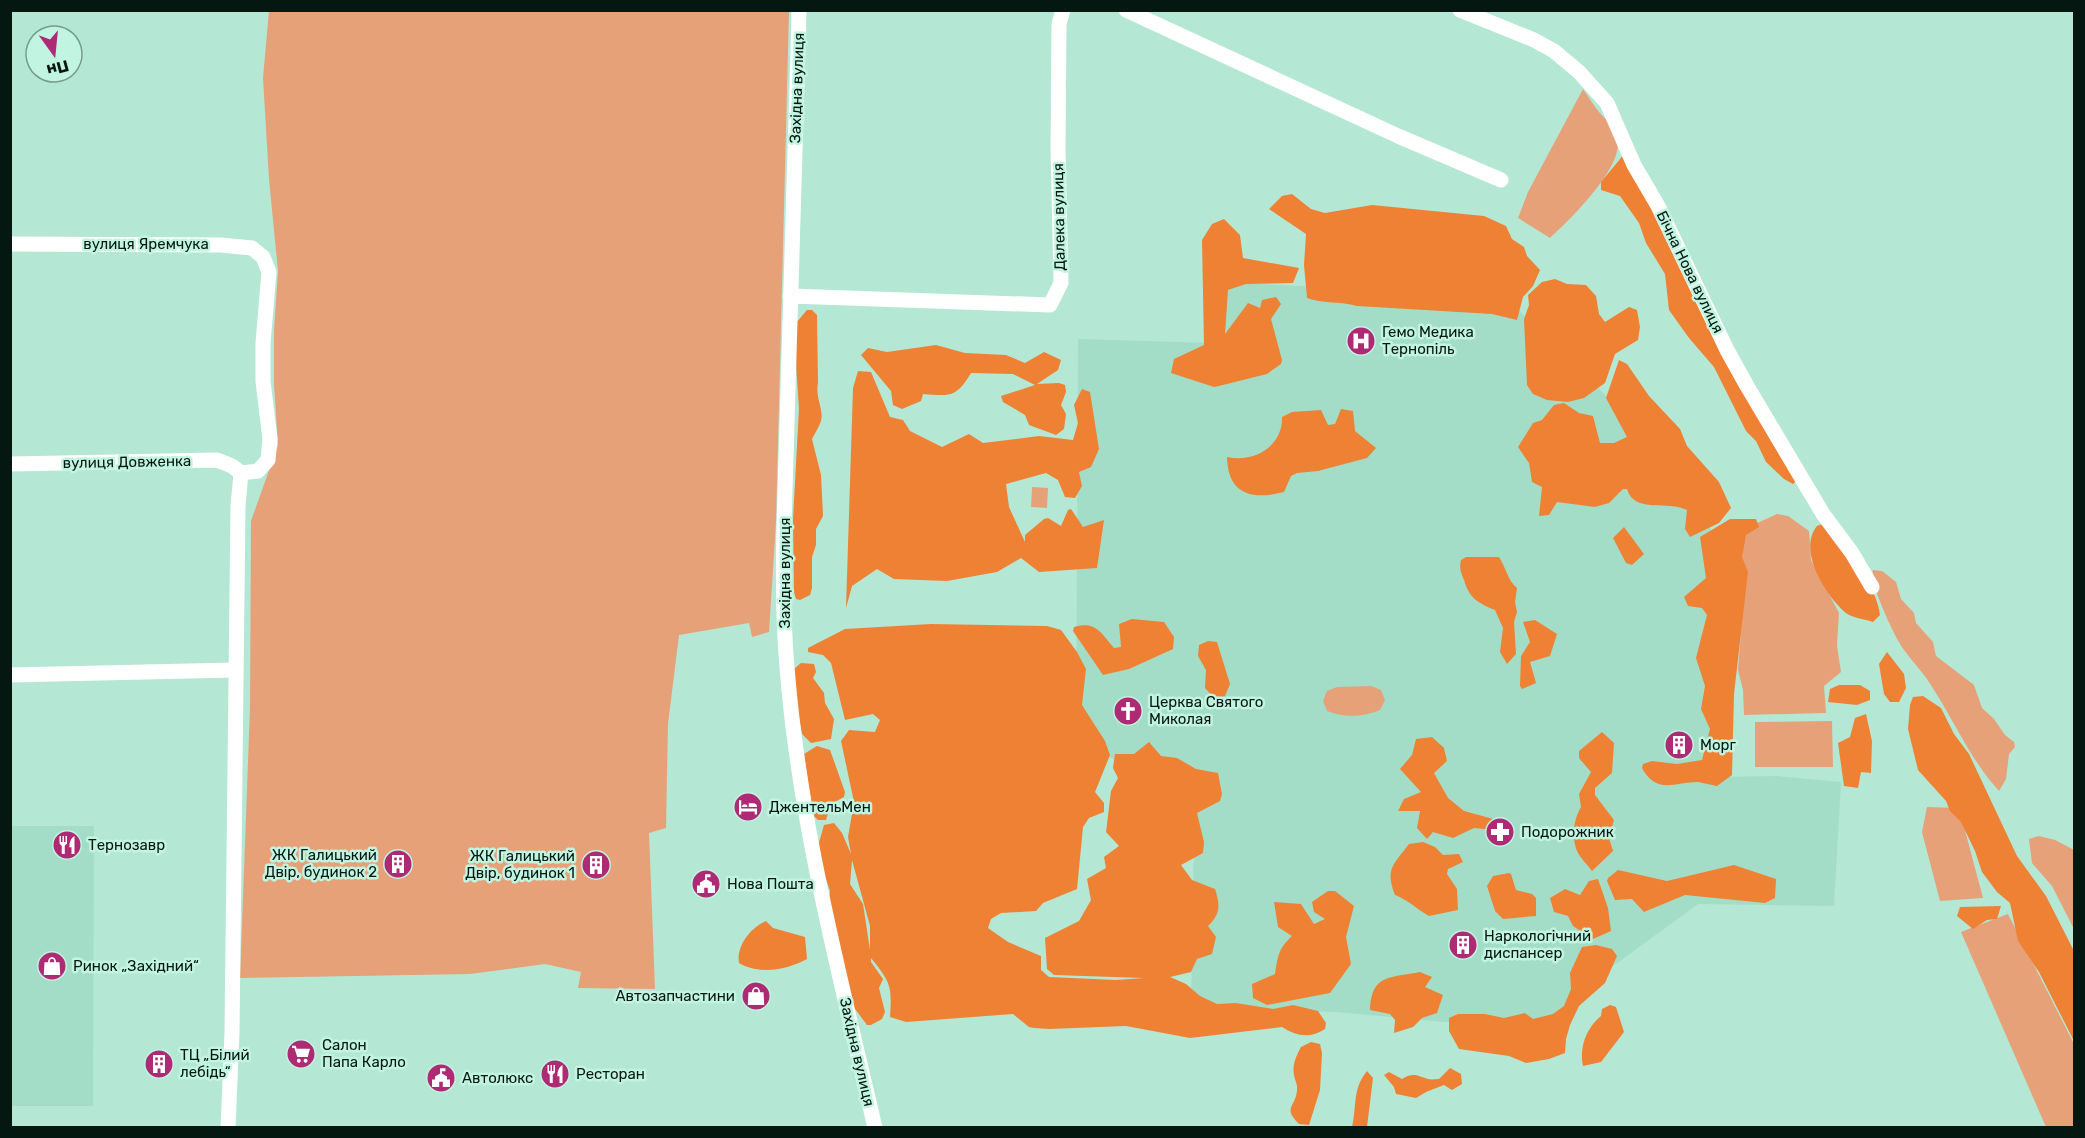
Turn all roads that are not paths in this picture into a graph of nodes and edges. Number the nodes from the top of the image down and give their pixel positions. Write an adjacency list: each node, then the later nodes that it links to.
1 (799, 10): 7 (street, Західна вулиця)
2 (1064, 10): 7 (street, Далека вулиця)
3 (1126, 10): 5 (street)
4 (1460, 10): 10 (street, Бічна Нова вулиця)
5 (1501, 180)
6 (10, 244): 9 (street, вулиця Яремчука)
7 (790, 296): 14 (street, Західна вулиця)
8 (10, 464): 9 (street, вулиця Довженка)
9 (241, 473): 11 (street)
10 (1872, 587)
11 (235, 670): 12 (street); 13 (street)
12 (10, 675)
13 (228, 1128)
14 (875, 1128)

